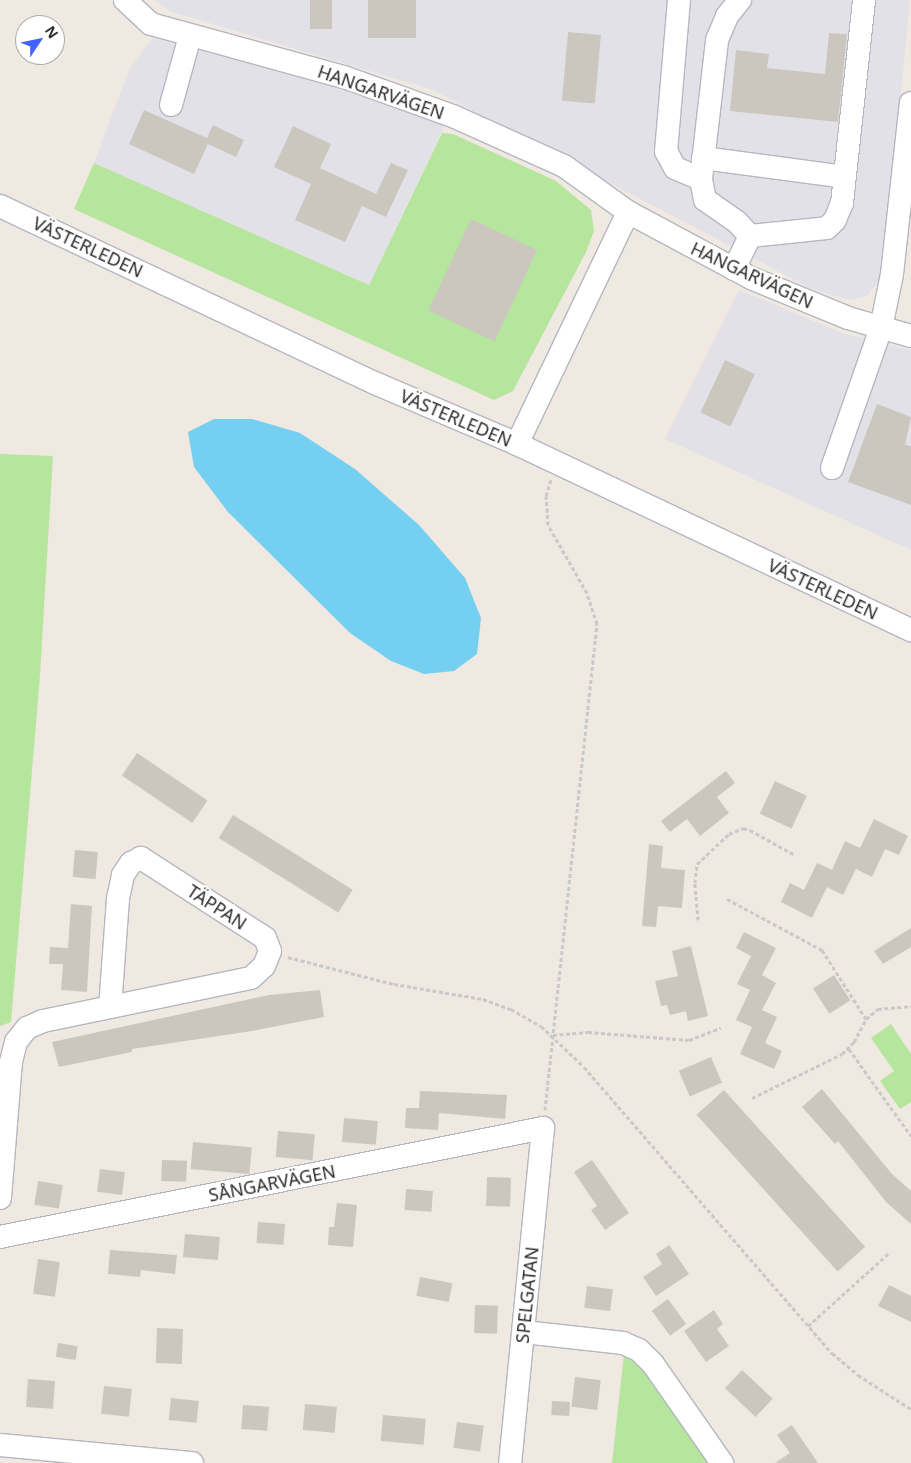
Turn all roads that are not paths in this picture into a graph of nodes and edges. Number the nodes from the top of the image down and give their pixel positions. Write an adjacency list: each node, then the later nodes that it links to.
1 (125, 0): 5 (street, HANGARVÄGEN)
2 (679, 0): 8 (street)
3 (740, 0): 8 (street)
4 (864, 0): 9 (street)
5 (190, 36): 7 (street); 11 (street, HANGARVÄGEN)
6 (911, 103): 14 (street)
7 (170, 105)
8 (702, 168): 9 (street); 12 (street)
9 (845, 176): 12 (street)
10 (0, 206): 16 (street, VÄSTERLEDEN)
11 (628, 212): 13 (street, HANGARVÄGEN); 16 (street)
12 (750, 236): 13 (street)
13 (734, 269): 14 (street, HANGARVÄGEN)
14 (881, 328): 15 (street, HANGARVÄGEN); 17 (street)
15 (911, 336)
16 (517, 444): 18 (street, VÄSTERLEDEN)
17 (832, 468)
18 (911, 630)
19 (110, 1007): 19 (street, TÄPPAN); 21 (street)
20 (543, 1128): 22 (street, SÅNGARVÄGEN); 23 (street, SPELGATAN)
21 (0, 1198)
22 (0, 1237)
23 (524, 1332): 26 (street, SPELGATAN); 27 (street)
24 (0, 1445): 25 (street)
25 (192, 1463)
26 (510, 1463)
27 (722, 1463)

